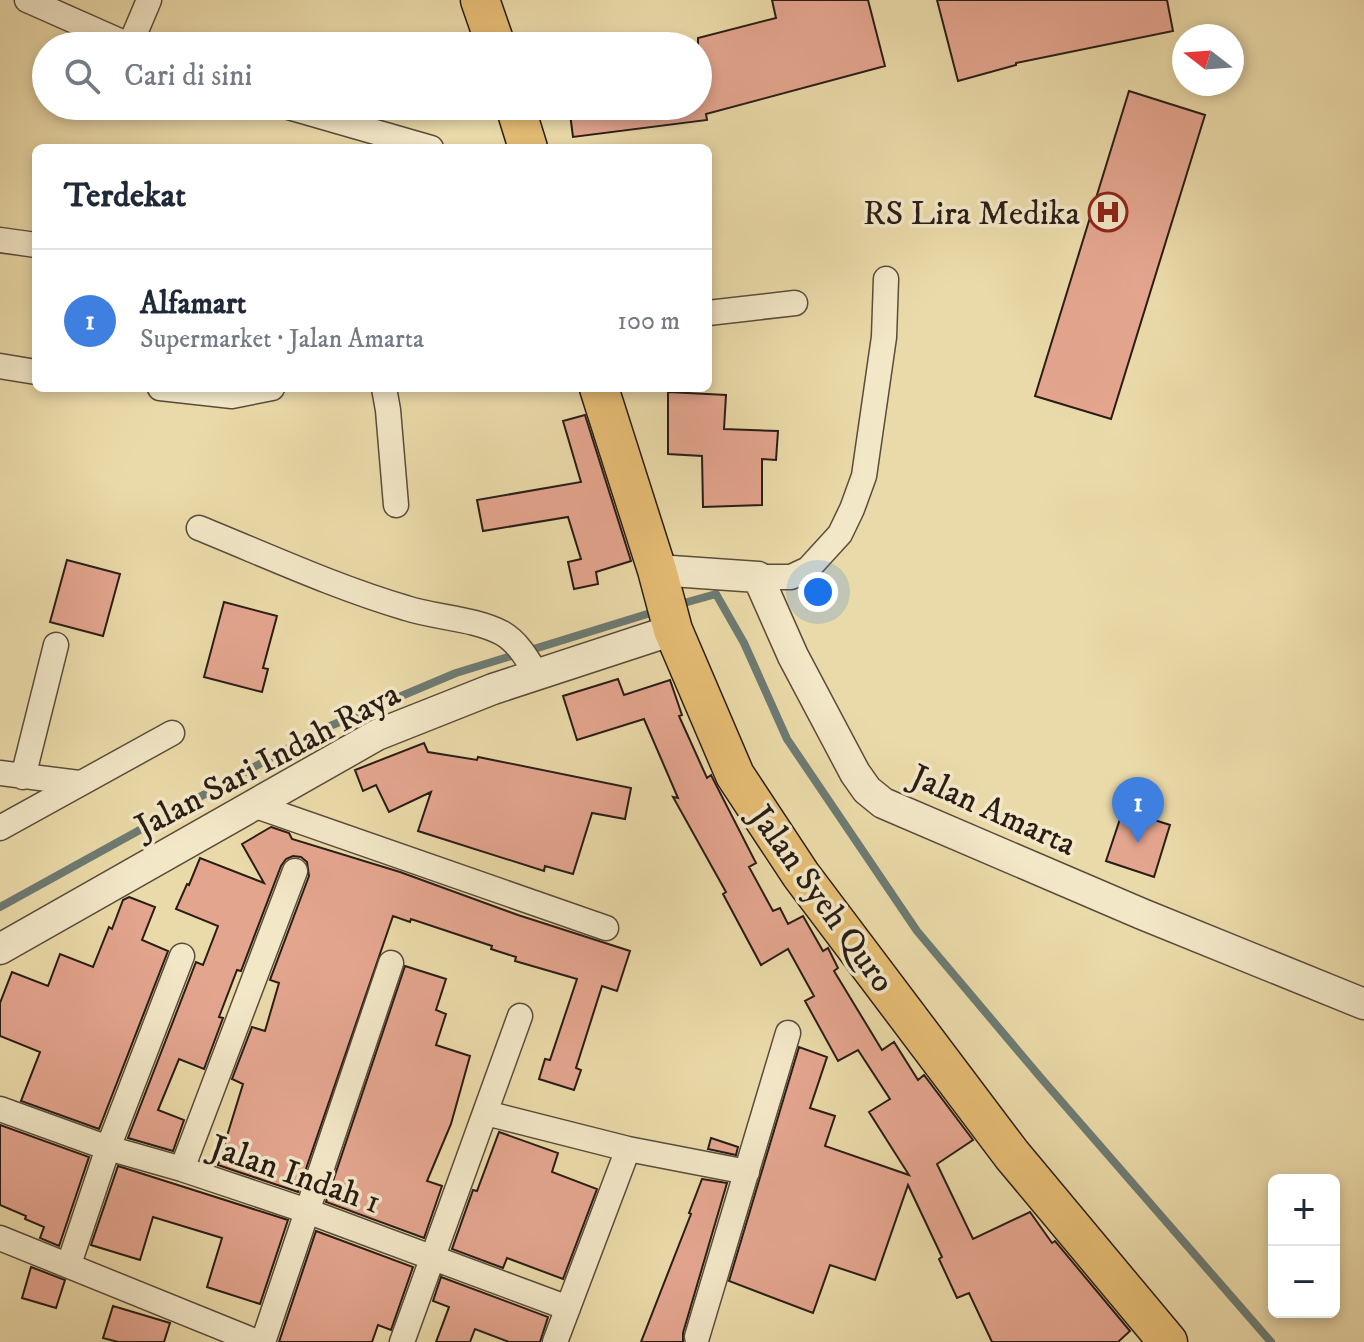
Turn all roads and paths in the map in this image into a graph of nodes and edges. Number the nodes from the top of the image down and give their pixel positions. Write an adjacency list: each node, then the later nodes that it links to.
1 (27, 0): 4 (street)
2 (149, 0): 5 (street)
3 (480, 0): 6 (main road)
4 (99, 32)
5 (136, 32)
6 (491, 32)
7 (334, 120): 9 (street)
8 (519, 120): 10 (main road)
9 (417, 144)
10 (527, 144)
11 (0, 240): 12 (street)
12 (32, 244)
13 (886, 279): 24 (street)
14 (795, 303): 15 (street)
15 (712, 313)
16 (0, 366): 17 (street)
17 (32, 371)
18 (196, 392): 19 (street)
19 (252, 392)
20 (385, 392): 22 (street)
21 (600, 392): 25 (main road, Jalan Syeh Quro)
22 (396, 505)
23 (199, 528): 28 (street)
24 (758, 577): 25 (street); 39 (street, Jalan Amarta)
25 (659, 578): 26 (main road, Jalan Syeh Quro)
26 (673, 626): 28 (street, Jalan Sari Indah Raya); 53 (main road, Jalan Syeh Quro)
27 (56, 645): 30 (street)
28 (527, 660): 32 (street, Jalan Sari Indah Raya)
29 (172, 733): 31 (street)
30 (12, 775): 31 (street)
31 (79, 783): 33 (street)
32 (256, 806): 35 (street); 36 (street, Jalan Sari Indah Raya)
33 (0, 828)
34 (295, 871): 46 (street)
35 (606, 928)
36 (0, 949)
37 (182, 956): 44 (street)
38 (391, 963): 48 (street)
39 (1364, 1004)
40 (520, 1016): 43 (street)
41 (788, 1033): 47 (street)
42 (0, 1109): 44 (street, Jalan Indah 1)
43 (486, 1113): 45 (street); 50 (street)
44 (108, 1148): 46 (street, Jalan Indah 1); 51 (street)
45 (628, 1149): 47 (street); 52 (street)
46 (182, 1169): 48 (street, Jalan Indah 1)
47 (747, 1172): 54 (street)
48 (307, 1211): 50 (street, Jalan Indah 1); 55 (street)
49 (0, 1238): 51 (street)
50 (434, 1258): 52 (street, Jalan Indah 1); 56 (street)
51 (69, 1264): 55 (street)
52 (568, 1308): 57 (street)
53 (1152, 1336)
54 (697, 1337)
55 (260, 1342)
56 (402, 1342)
57 (555, 1342)

